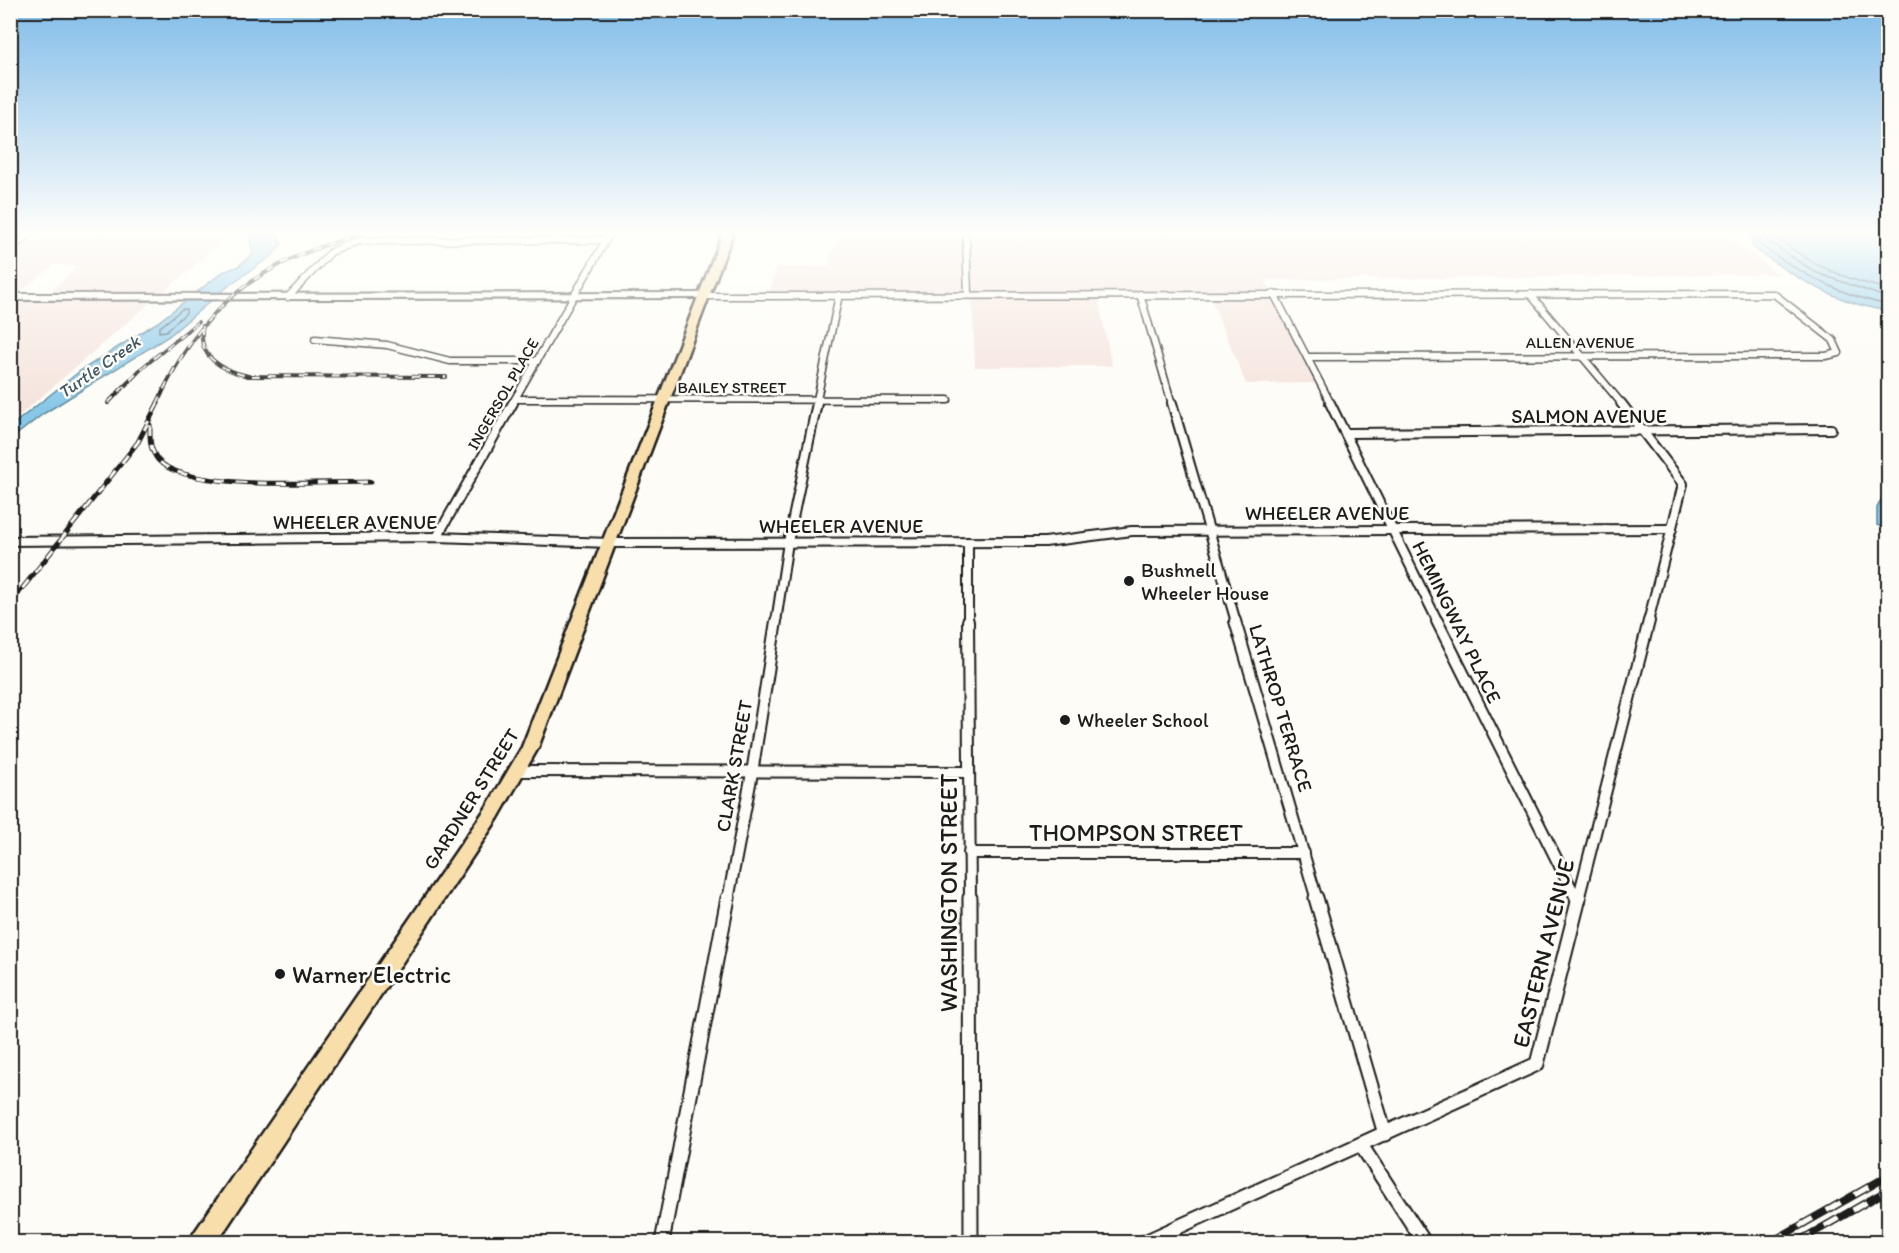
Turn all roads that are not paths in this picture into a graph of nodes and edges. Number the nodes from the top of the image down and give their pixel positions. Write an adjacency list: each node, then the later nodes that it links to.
1 (293, 291): 13 (street)
2 (577, 291): 8 (street, INGERSOL PLACE)
3 (707, 291): 11 (main road, GARDNER STREET)
4 (968, 294): 5 (street); 9 (street)
5 (1140, 294): 6 (street); 28 (street, LATHROP TERRACE)
6 (1274, 294): 7 (street); 17 (street, HEMINGWAY PLACE)
7 (1530, 294): 16 (street); 16 (street, ALLEN AVENUE)
8 (575, 295): 10 (street); 13 (street); 18 (street, INGERSOL PLACE)
9 (839, 295): 11 (street); 22 (street, CLARK STREET)
10 (662, 296): 11 (street); 14 (street)
11 (705, 296): 14 (main road, GARDNER STREET)
12 (10, 297): 13 (street)
13 (288, 297)
14 (696, 318): 20 (main road, GARDNER STREET)
15 (315, 339): 18 (street)
16 (1580, 356): 17 (street, ALLEN AVENUE); 24 (street)
17 (1307, 357): 25 (street, HEMINGWAY PLACE)
18 (537, 361): 19 (street, INGERSOL PLACE)
19 (516, 399): 20 (street, BAILEY STREET); 29 (street, INGERSOL PLACE)
20 (665, 400): 22 (street, BAILEY STREET); 33 (main road, GARDNER STREET)
21 (948, 400): 22 (street, BAILEY STREET)
22 (816, 401): 31 (street, CLARK STREET)
23 (1831, 429): 24 (street, SALMON AVENUE)
24 (1645, 432): 25 (street, SALMON AVENUE); 27 (street, EASTERN AVENUE)
25 (1347, 433): 26 (street, HEMINGWAY PLACE)
26 (1391, 529): 27 (street, WHEELER AVENUE); 28 (street, WHEELER AVENUE); 39 (street, HEMINGWAY PLACE)
27 (1672, 529): 39 (street, EASTERN AVENUE)
28 (1208, 530): 32 (street, WHEELER AVENUE); 38 (street, LATHROP TERRACE)
29 (437, 537): 30 (street, WHEELER AVENUE); 33 (street, WHEELER AVENUE)
30 (10, 541)
31 (788, 542): 32 (street, WHEELER AVENUE); 33 (street, WHEELER AVENUE); 36 (street, CLARK STREET)
32 (968, 542): 35 (street, WASHINGTON STREET)
33 (610, 543): 34 (main road, GARDNER STREET)
34 (517, 771): 36 (street); 42 (main road, GARDNER STREET)
35 (968, 772): 36 (street); 37 (street, WASHINGTON STREET)
36 (752, 773): 43 (street, CLARK STREET)
37 (969, 853): 38 (street, THOMPSON STREET); 44 (street, WASHINGTON STREET)
38 (1304, 853): 40 (street, LATHROP TERRACE)
39 (1578, 901): 40 (street, EASTERN AVENUE)
40 (1384, 1134): 41 (street, EASTERN AVENUE)
41 (1360, 1145): 45 (street, EASTERN AVENUE); 46 (street)
42 (203, 1242)
43 (662, 1242)
44 (971, 1242)
45 (1145, 1242)
46 (1424, 1242)

